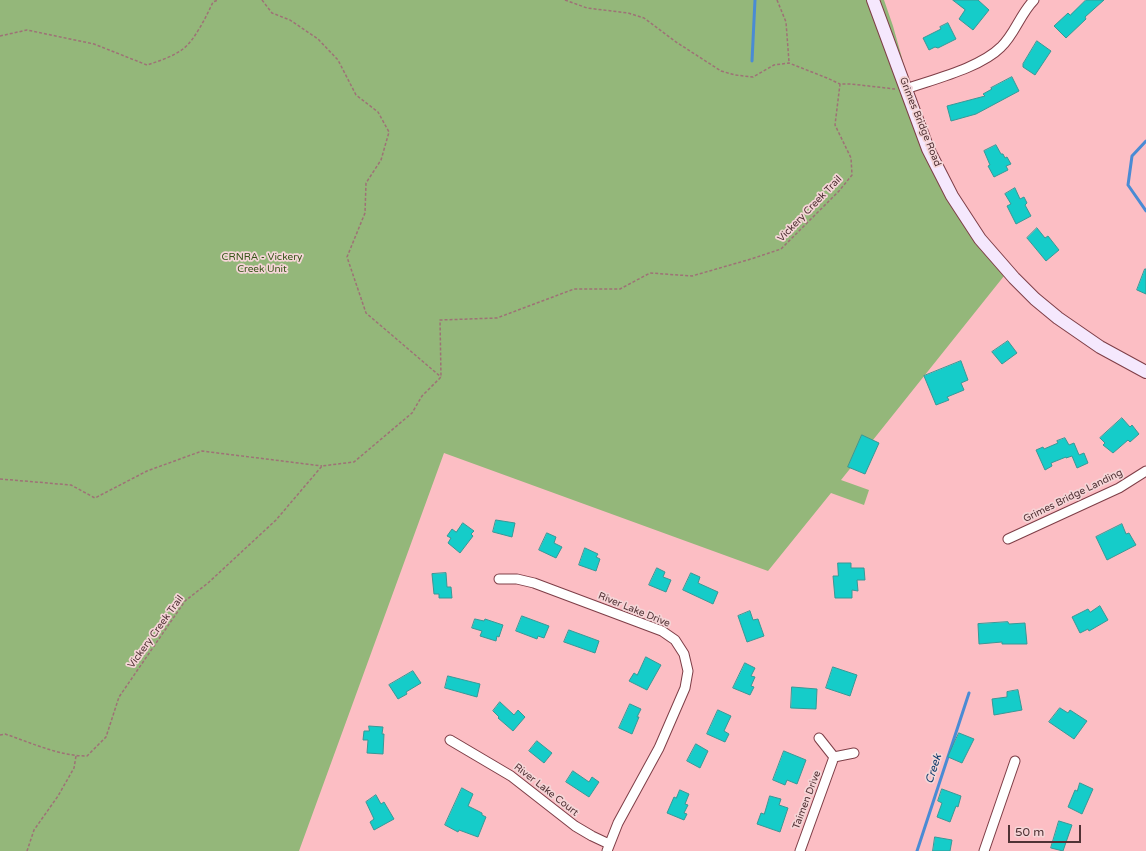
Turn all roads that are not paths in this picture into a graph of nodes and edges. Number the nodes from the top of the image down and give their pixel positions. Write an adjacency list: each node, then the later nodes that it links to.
1 (873, 0): 3 (street, Grimes Bridge Road)
2 (1029, 1): 3 (street)
3 (906, 89): 4 (street, Grimes Bridge Road)
4 (1146, 372)
5 (1146, 471): 6 (street, Grimes Bridge Landing)
6 (1008, 539)
7 (499, 579): 13 (street, River Lake Drive)
8 (819, 738): 11 (street)
9 (450, 740): 13 (street, River Lake Court)
10 (854, 753): 11 (street)
11 (834, 757): 14 (street, Taimen Drive)
12 (1015, 762): 15 (street)
13 (608, 848)
14 (800, 851)
15 (984, 851)

